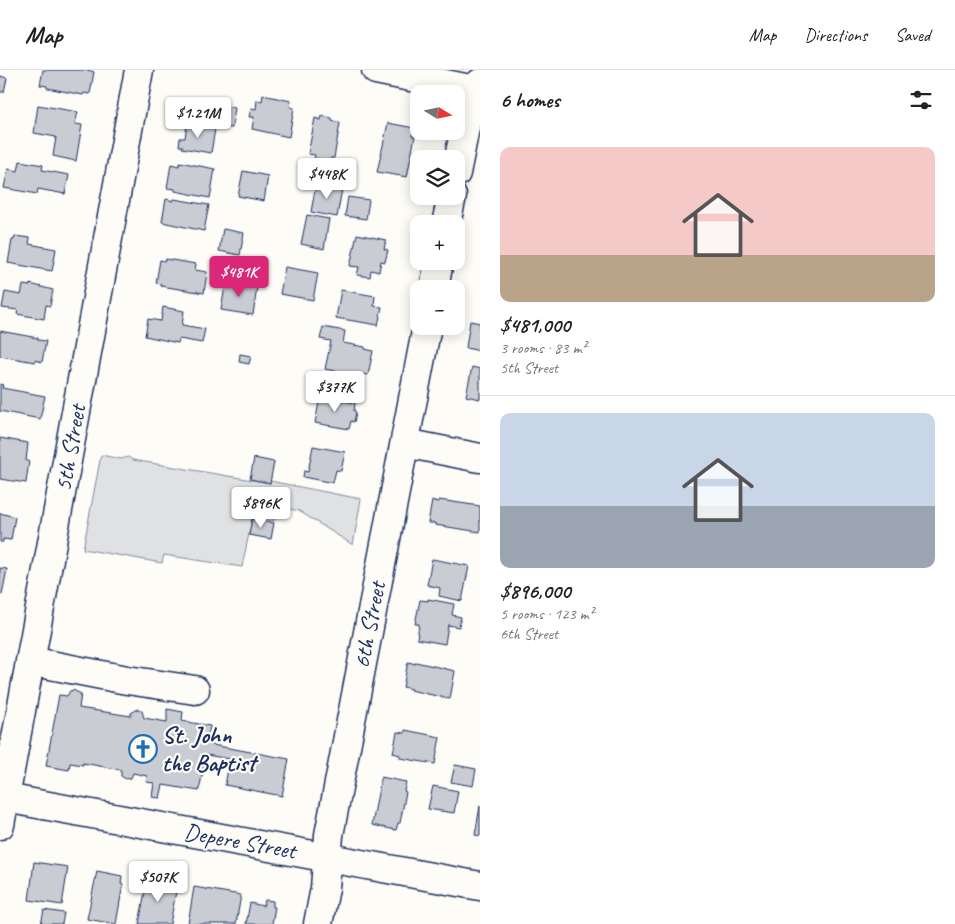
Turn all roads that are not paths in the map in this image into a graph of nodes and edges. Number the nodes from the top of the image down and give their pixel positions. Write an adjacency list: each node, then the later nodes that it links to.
1 (139, 70): 8 (street, 5th Street)
2 (376, 70): 3 (street)
3 (479, 88): 4 (street)
4 (461, 150)
5 (425, 335): 6 (street, 6th Street)
6 (404, 443): 7 (street); 12 (street, 6th Street)
7 (480, 458)
8 (30, 661): 9 (street); 10 (street, 5th Street)
9 (195, 690)
10 (3, 798): 11 (street, 5th Street); 12 (street, Depere Street)
11 (0, 825)
12 (327, 857): 13 (street, Depere Street); 14 (street, 6th Street)
13 (480, 886)
14 (318, 924)

